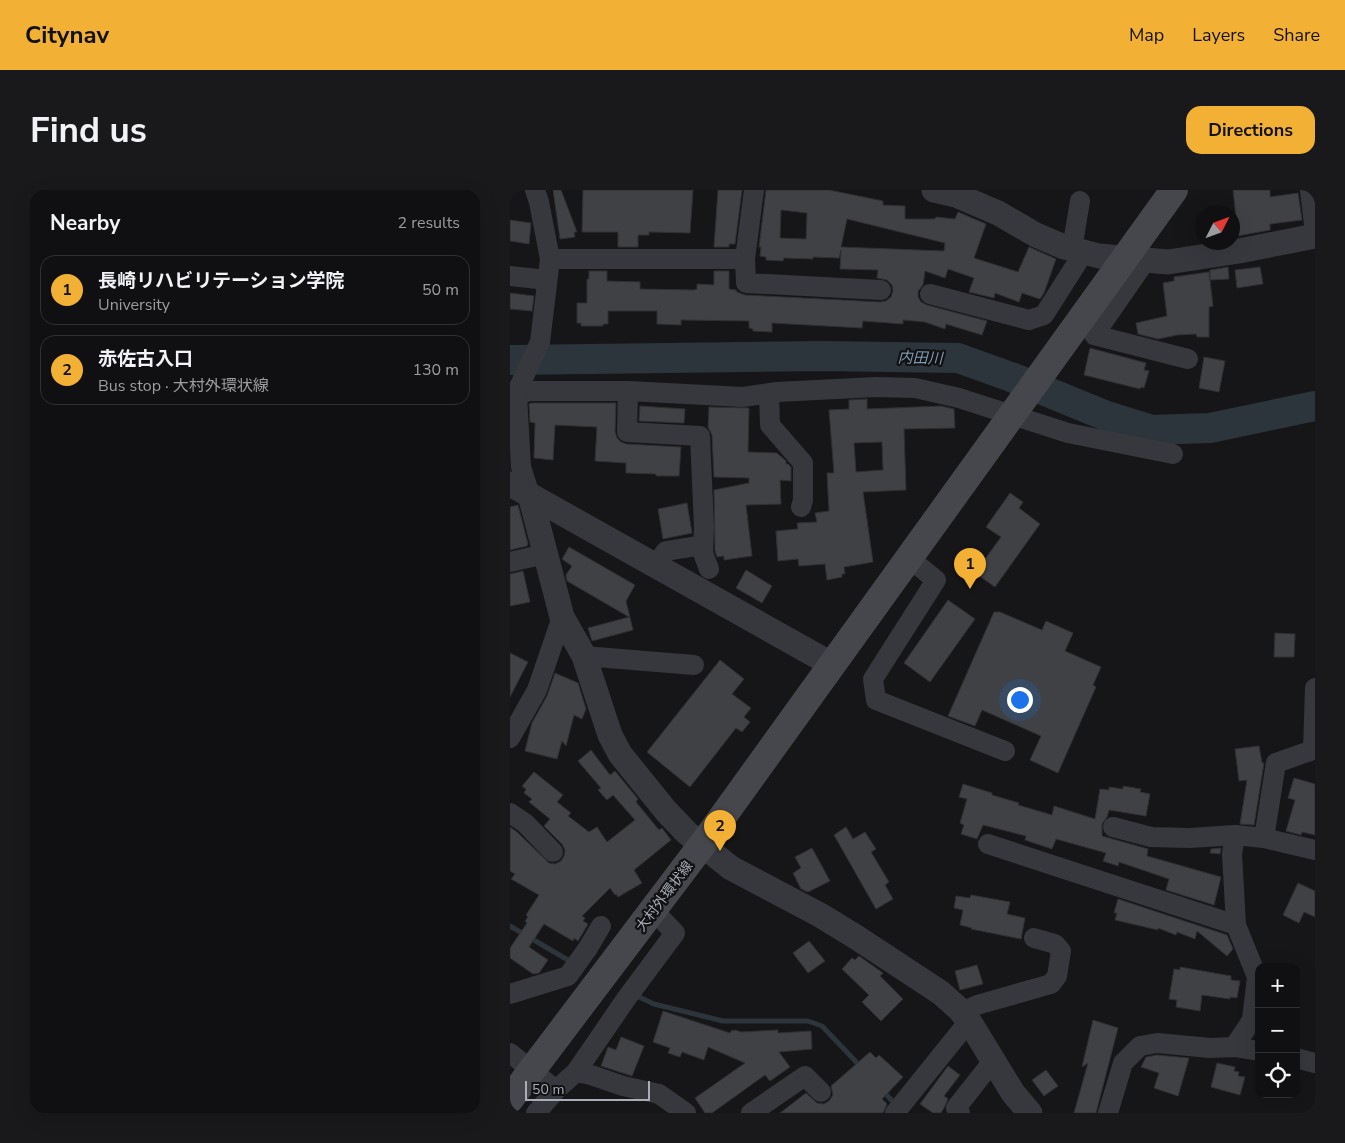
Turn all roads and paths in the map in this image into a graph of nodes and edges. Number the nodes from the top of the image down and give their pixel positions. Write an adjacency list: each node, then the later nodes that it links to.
1 (535, 190): 9 (street)
2 (754, 190): 10 (street)
3 (934, 190): 8 (street)
4 (1174, 190): 25 (main road, 大村外環状線)
5 (1310, 190): 7 (street)
6 (1080, 201): 8 (street)
7 (1315, 234): 11 (street)
8 (1078, 250): 11 (street); 15 (street)
9 (550, 259): 10 (street); 13 (street)
10 (745, 259): 14 (street)
11 (1146, 260): 16 (street)
12 (510, 276): 13 (street)
13 (547, 280): 17 (street)
14 (881, 290)
15 (930, 294)
16 (1188, 359)
17 (518, 391): 18 (street); 21 (street)
18 (628, 391): 19 (street); 23 (street)
19 (769, 394): 20 (street); 22 (street)
20 (1173, 454)
21 (520, 489): 24 (street); 27 (street)
22 (801, 507)
23 (703, 545): 27 (street); 28 (street)
24 (545, 554): 26 (street); 29 (street)
25 (909, 558): 31 (main road, 大村外環状線); 35 (street)
26 (510, 562)
27 (655, 566): 31 (street)
28 (709, 569)
29 (562, 618): 30 (street); 34 (street)
30 (584, 656): 32 (street); 48 (street)
31 (831, 664): 43 (main road, 大村外環状線)
32 (694, 665)
33 (1315, 688): 39 (street)
34 (510, 738)
35 (1005, 751)
36 (510, 813): 42 (street)
37 (1113, 827): 38 (street)
38 (1236, 835): 39 (street); 44 (street)
39 (1264, 838): 41 (street)
40 (988, 844): 44 (street)
41 (1315, 850)
42 (553, 852)
43 (654, 910): 55 (street); 58 (main road, 大村外環状線)
44 (1236, 925): 49 (street)
45 (601, 926): 47 (street)
46 (1034, 938): 48 (street)
47 (510, 994)
48 (965, 1017): 53 (street); 63 (street)
49 (1234, 1047): 50 (street); 65 (street)
50 (1255, 1050)
51 (510, 1053): 56 (street)
52 (1300, 1059): 54 (street)
53 (993, 1061): 59 (street); 64 (street)
54 (1315, 1063)
55 (576, 1072): 56 (street); 61 (street)
56 (556, 1090): 60 (street)
57 (821, 1092): 62 (street)
58 (510, 1099)
59 (957, 1111)
60 (536, 1113)
61 (686, 1113)
62 (751, 1113)
63 (895, 1113)
64 (1030, 1113)
65 (1108, 1113)

